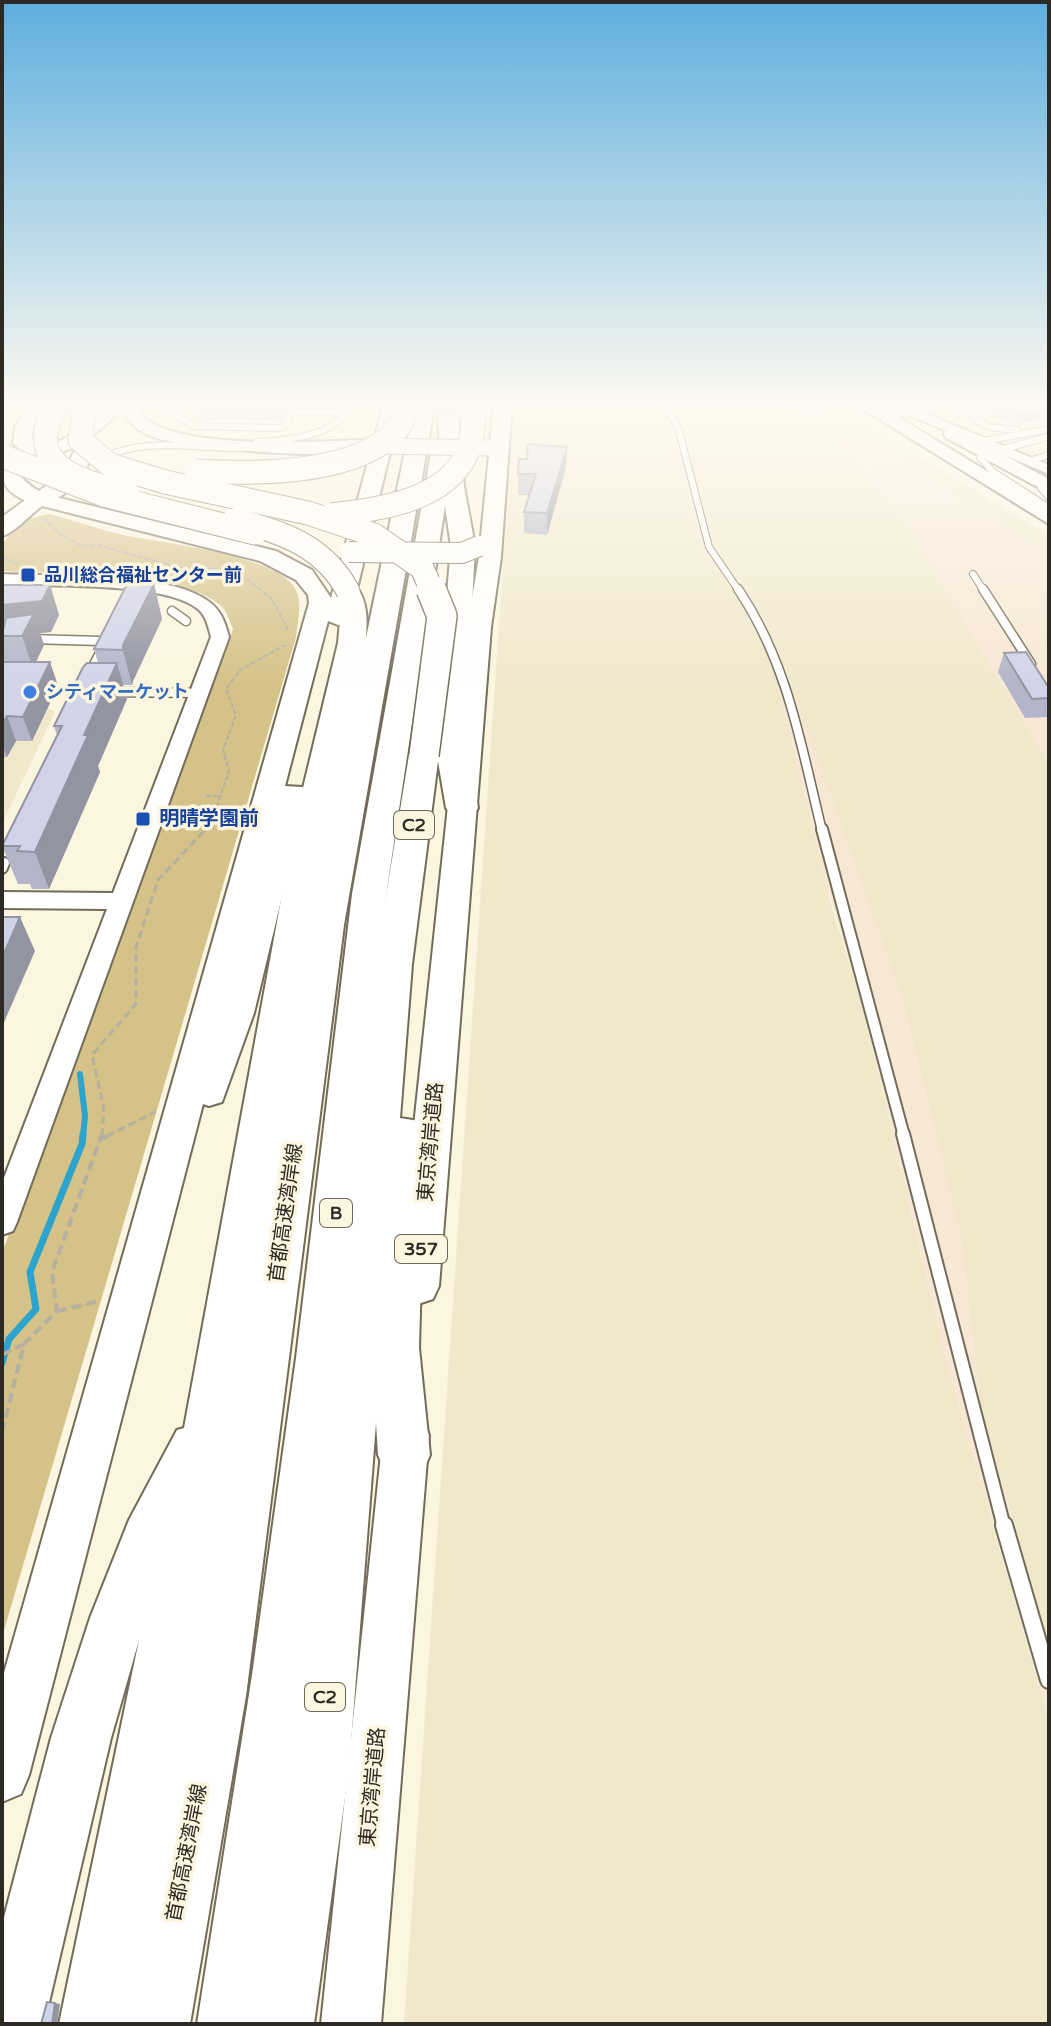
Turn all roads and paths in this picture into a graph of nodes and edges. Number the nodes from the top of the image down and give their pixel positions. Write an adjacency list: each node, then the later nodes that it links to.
1 (36, 498): 16 (main road)
2 (114, 498): 24 (highway, bridge)
3 (168, 498): 24 (highway, bridge)
4 (183, 498): 8 (highway, bridge)
5 (235, 498): 36 (highway, C2, bridge)
6 (358, 498): 20 (main road)
7 (369, 498): 43 (main road)
8 (409, 498)
9 (420, 498): 55 (highway, 首都高速湾岸線)
10 (428, 498): 56 (highway, B)
11 (455, 498): 35 (highway)
12 (487, 498): 20 (main road, bridge)
13 (493, 498): 35 (main road, 東京湾岸道路 / 357)
14 (696, 498): 51 (lane)
15 (1020, 498): 17 (main road)
16 (39, 499): 18 (main road); 19 (main road)
17 (1049, 518)
18 (2, 530)
19 (200, 538): 20 (main road); 26 (main road)
20 (344, 552): 26 (main road)
21 (3, 558): 22 (path)
22 (6, 570): 32 (street)
23 (973, 574): 29 (lane)
24 (348, 592): 48 (highway)
25 (172, 611): 27 (lane)
26 (319, 614): 43 (main road)
27 (186, 621)
28 (19, 641): 30 (lane)
29 (1032, 666)
30 (87, 678)
31 (108, 692): 32 (lane)
32 (201, 693): 38 (street)
33 (206, 796): 34 (path)
34 (220, 796)
35 (462, 808): 50 (main road, 東京湾岸道路 / 357)
36 (403, 894): 50 (highway); 57 (highway, C2)
37 (2, 900): 38 (street)
38 (122, 901): 42 (street)
39 (136, 947): 41 (path)
40 (165, 1106): 41 (path)
41 (102, 1139): 45 (path)
42 (2, 1222)
43 (147, 1244): 52 (main road)
44 (107, 1299): 45 (path)
45 (57, 1311): 46 (path)
46 (24, 1344): 47 (path); 49 (path)
47 (2, 1355)
48 (211, 1418): 53 (highway); 54 (highway)
49 (2, 1432)
50 (404, 1455): 58 (main road, 東京湾岸道路 / 357)
51 (1049, 1680)
52 (2, 1775)
53 (10, 2024)
54 (93, 2024)
55 (156, 2024)
56 (231, 2024)
57 (280, 2024)
58 (351, 2024)

